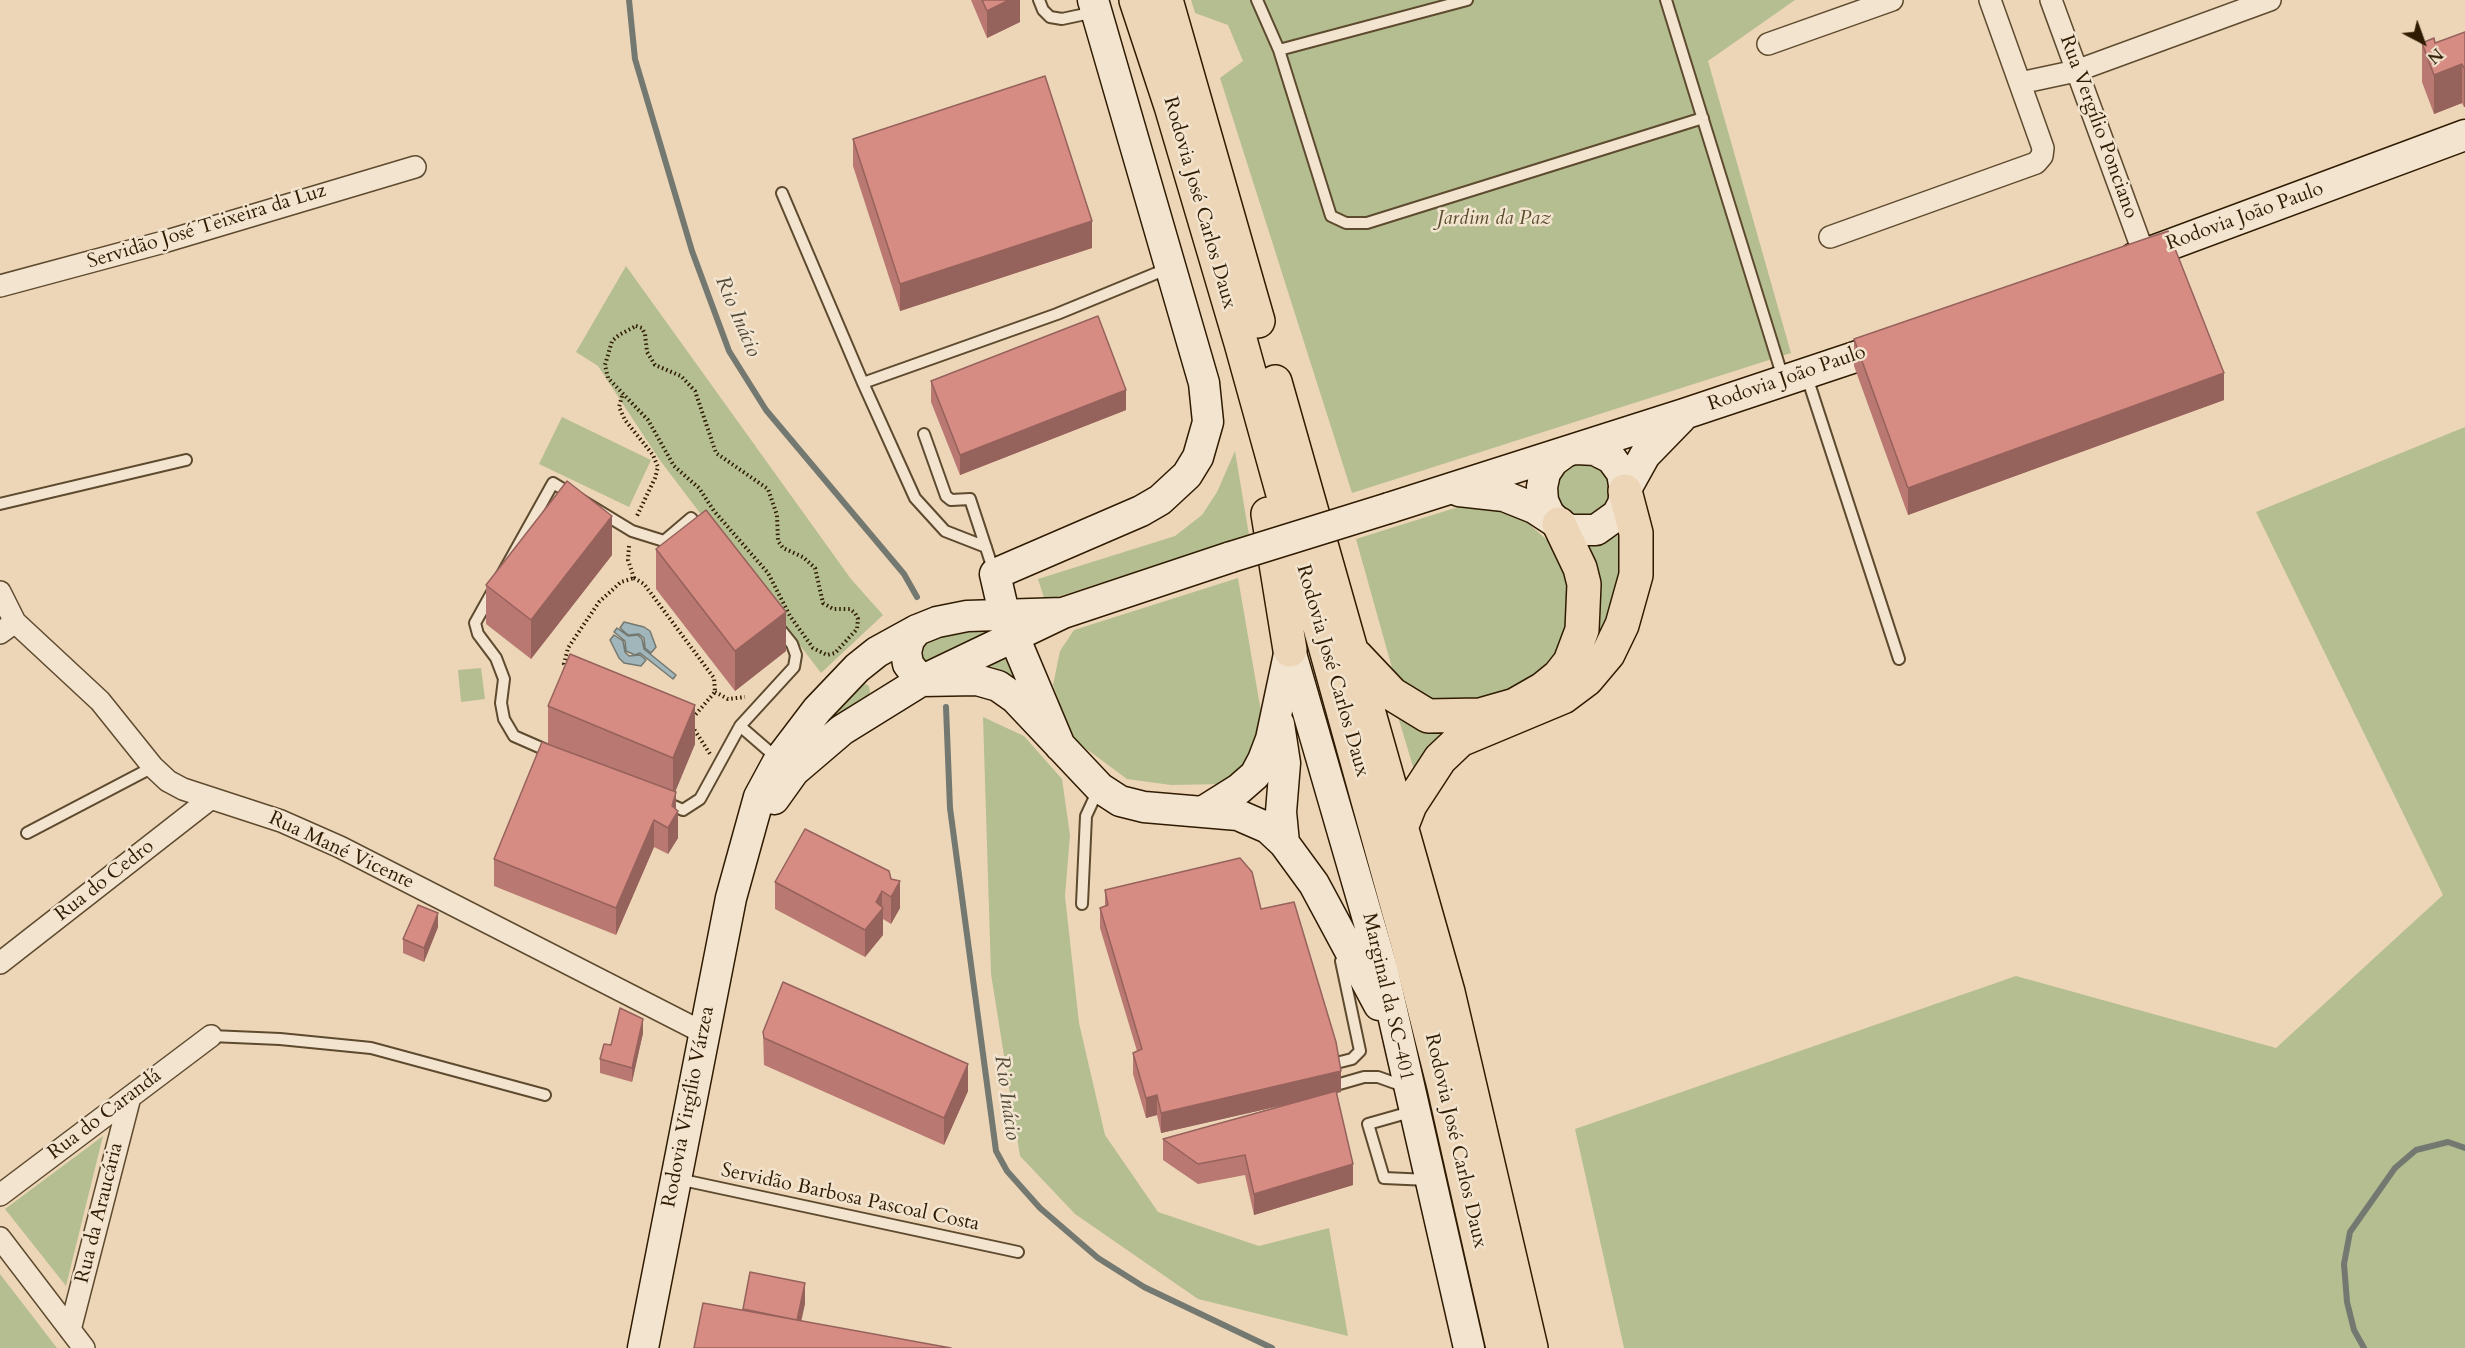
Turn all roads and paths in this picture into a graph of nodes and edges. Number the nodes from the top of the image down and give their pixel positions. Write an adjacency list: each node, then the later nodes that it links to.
1 (1039, 0): 11 (lane)
2 (1136, 0): 26 (highway, Rodovia José Carlos Daux)
3 (1166, 0): 48 (highway, Rodovia José Carlos Daux)
4 (1257, 0): 13 (lane)
5 (1467, 0): 13 (lane)
6 (1666, 0): 16 (lane)
7 (1892, 0): 12 (street)
8 (1990, 0): 15 (street)
9 (2050, 0): 14 (street, Rua Vergílio Ponciano)
10 (2270, 0): 14 (street)
11 (1095, 6): 23 (main road)
12 (1768, 44)
13 (1279, 50): 16 (lane)
14 (2076, 71): 15 (street); 21 (street, Rua Vergílio Ponciano)
15 (2020, 83): 20 (street)
16 (1703, 118): 27 (lane)
17 (2465, 135): 21 (main road, Rodovia João Paulo)
18 (414, 167): 24 (street, Servidão José Teixeira da Luz)
19 (782, 193): 28 (lane)
20 (1830, 237)
21 (2144, 254): 22 (main road, Rodovia João Paulo)
22 (2113, 266)
23 (1170, 268): 28 (lane); 40 (main road)
24 (0, 286)
25 (1921, 334): 27 (main road, Rodovia João Paulo)
26 (1241, 343): 47 (highway); 90 (highway, Rodovia José Carlos Daux)
27 (1795, 377): 30 (main road, Rodovia João Paulo); 49 (lane)
28 (863, 383): 40 (lane)
29 (622, 395): 29 (path); 38 (path)
30 (1684, 414): 32 (main road, Rodovia João Paulo); 35 (main road, Rodovia João Paulo)
31 (924, 434): 40 (lane)
32 (1571, 451): 34 (main road, Rodovia João Paulo); 35 (main road); 37 (main road)
33 (186, 460): 36 (lane)
34 (1444, 490): 37 (main road, Rodovia João Paulo); 39 (main road, Rodovia João Paulo, bridge)
35 (1625, 491): 37 (main road); 66 (highway)
36 (0, 504)
37 (1559, 524): 48 (highway)
38 (632, 531): 41 (path); 58 (lane); 58 (lane)
39 (1231, 557): 43 (main road, Rodovia Virgílio Várzea)
40 (990, 560): 44 (main road)
41 (634, 578): 53 (path); 57 (path)
42 (0, 592): 45 (street, Rua Mané Vicente)
43 (1052, 618): 44 (main road, Rodovia Virgílio Várzea); 51 (main road)
44 (1009, 624): 46 (main road, Rodovia Virgílio Várzea); 51 (main road); 52 (main road, Rodovia Virgílio Várzea)
45 (8, 627): 62 (street, Rua Mané Vicente)
46 (917, 630): 50 (main road, Rodovia Virgílio Várzea); 52 (main road)
47 (1290, 650): 56 (main road); 75 (main road, Marginal da SC-401)
48 (1352, 652): 66 (highway, Rodovia José Carlos Daux)
49 (1899, 659)
50 (857, 668): 55 (main road); 61 (main road, Rodovia Virgílio Várzea)
51 (1032, 675): 59 (main road)
52 (921, 681): 55 (main road, Rodovia Virgílio Várzea); 59 (main road)
53 (715, 692): 54 (path); 57 (path)
54 (746, 697)
55 (872, 711): 69 (main road, Rodovia Virgílio Várzea)
56 (1277, 712): 65 (main road); 68 (main road)
57 (689, 722): 60 (path)
58 (740, 726): 61 (lane)
59 (1060, 746): 63 (main road)
60 (706, 752)
61 (779, 760): 69 (main road, Rodovia Virgílio Várzea)
62 (153, 767): 64 (street, Rua Mané Vicente); 67 (lane)
63 (1100, 788): 65 (main road); 71 (lane)
64 (210, 799): 72 (street, Rua do Cedro); 73 (street, Rua Mané Vicente)
65 (1203, 810): 68 (main road)
66 (1401, 828): 91 (highway, Rodovia José Carlos Daux)
67 (27, 833)
68 (1284, 843): 70 (main road)
69 (740, 867): 73 (main road, Rodovia Virgílio Várzea)
70 (1314, 884): 75 (main road); 76 (lane)
71 (1082, 904)
72 (0, 963)
73 (704, 1033): 81 (main road, Rodovia Virgílio Várzea)
74 (211, 1036): 78 (lane); 79 (street, Rua do Carandá)
75 (1398, 1042): 80 (main road, Marginal da SC-401)
76 (1314, 1068)
77 (1318, 1090): 80 (lane)
78 (545, 1095)
79 (130, 1097): 83 (street, Rua do Carandá); 86 (street, Rua da Araucária)
80 (1412, 1100): 82 (main road, Marginal da SC-401); 82 (lane)
81 (675, 1178): 85 (lane, Servidão Barbosa Pascoal Costa); 88 (main road, Rodovia Virgílio Várzea)
82 (1430, 1180): 89 (main road, Marginal da SC-401)
83 (0, 1195)
84 (0, 1238): 86 (street)
85 (1018, 1252)
86 (70, 1330): 87 (street)
87 (84, 1348)
88 (643, 1348)
89 (1469, 1348)
90 (1503, 1348)
91 (1531, 1348)

